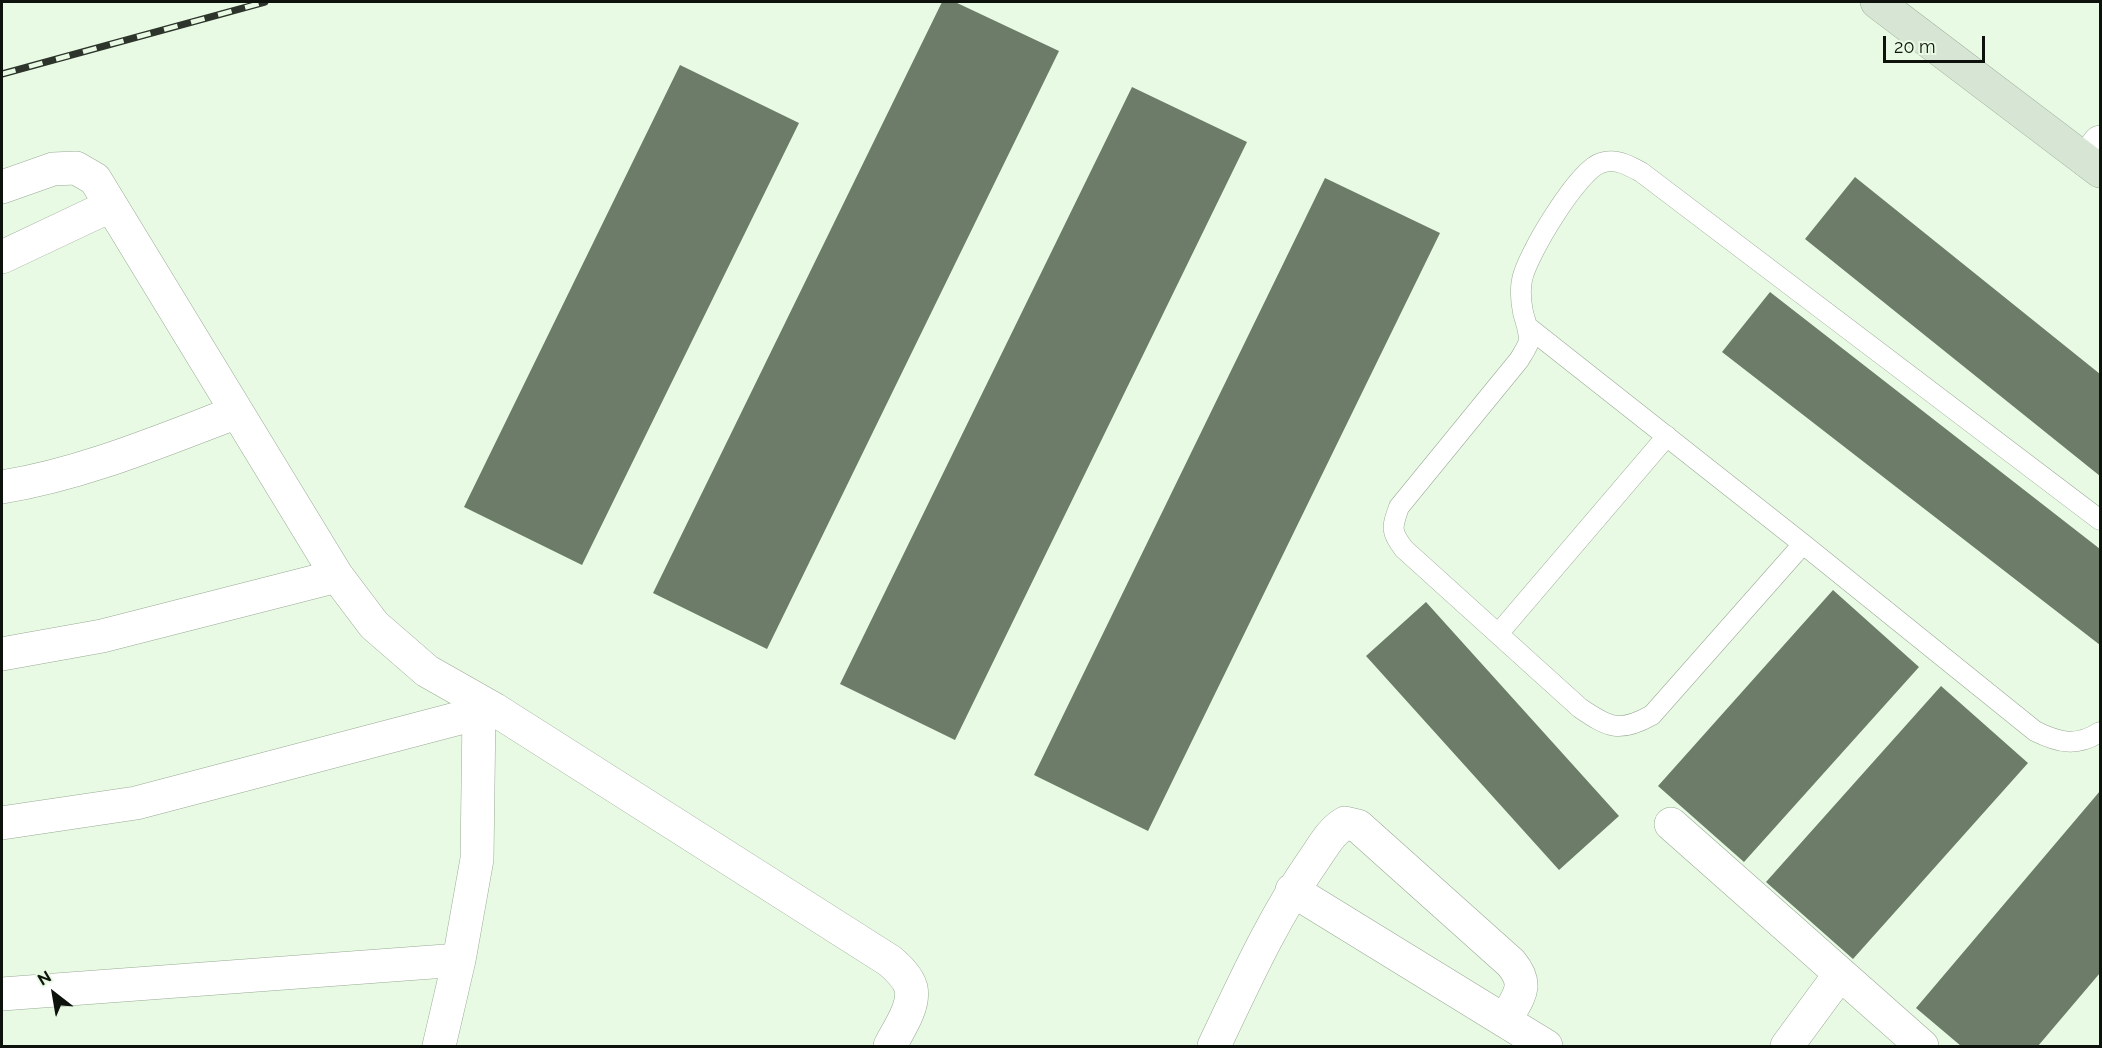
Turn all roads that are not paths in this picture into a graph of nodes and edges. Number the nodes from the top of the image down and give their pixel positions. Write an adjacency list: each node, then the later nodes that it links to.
1 (1877, 2): 2 (street)
2 (2096, 157)
3 (2, 187): 4 (street)
4 (110, 206): 5 (street); 7 (street)
5 (2, 257)
6 (1528, 327): 8 (lane); 10 (lane); 13 (lane)
7 (237, 412): 9 (street); 12 (street)
8 (1666, 436): 11 (lane); 13 (lane)
9 (2, 488)
10 (2100, 520)
11 (1803, 544): 13 (lane); 16 (lane)
12 (338, 576): 14 (street); 15 (street)
13 (1498, 634)
14 (2, 654)
15 (487, 711): 17 (street); 20 (street); 25 (street)
16 (2100, 732)
17 (2, 823)
18 (1671, 824): 21 (street)
19 (1292, 890): 23 (street); 23 (street); 26 (street)
20 (459, 960): 22 (street); 24 (street)
21 (1840, 974): 28 (street); 29 (street)
22 (2, 994)
23 (1504, 1022): 27 (street)
24 (439, 1047)
25 (890, 1047)
26 (1214, 1047)
27 (1546, 1047)
28 (1787, 1047)
29 (1922, 1047)

